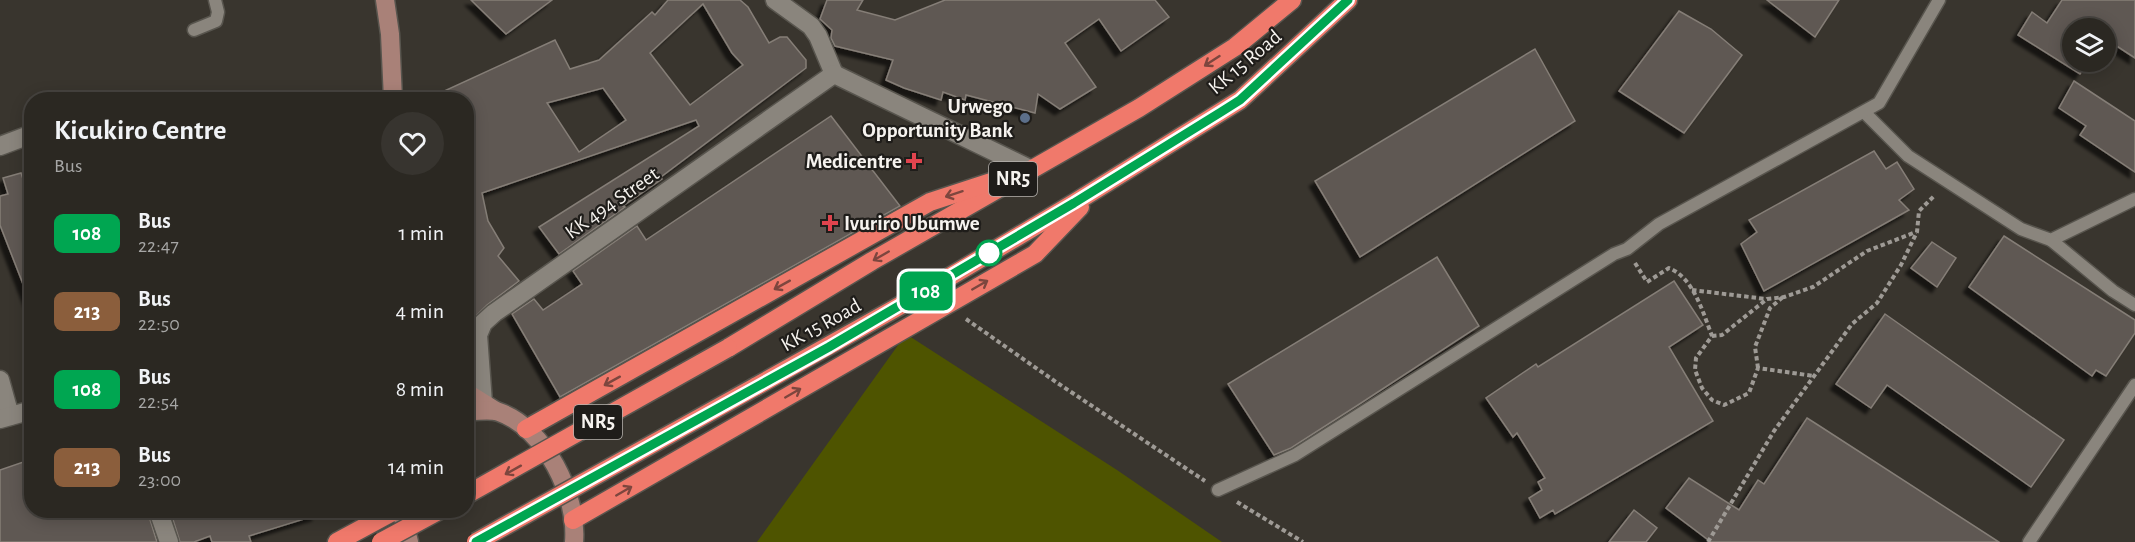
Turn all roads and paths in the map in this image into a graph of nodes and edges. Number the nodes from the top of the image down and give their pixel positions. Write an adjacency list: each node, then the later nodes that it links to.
1 (215, 0): 7 (lane)
2 (385, 0): 9 (main road)
3 (775, 0): 8 (street)
4 (1292, 0): 13 (highway, KK 15 Road / NR5, one-way to 13)
5 (1348, 0): 15 (highway, KK 15 Road / NR5)
6 (1939, 0): 10 (lane)
7 (194, 30)
8 (834, 74): 13 (street); 31 (street, KK 494 Street)
9 (393, 92)
10 (1864, 112): 14 (lane); 19 (lane)
11 (24, 137): 12 (street)
12 (0, 146)
13 (1030, 169): 35 (highway, one-way to 35); 37 (highway, KK 15 Road / NR5, one-way to 37, bridge)
14 (1948, 182): 17 (path); 18 (lane)
15 (1101, 186): 42 (highway, one-way to 15); 47 (highway, KK 15 Road / NR5, bridge)
16 (2135, 199): 18 (lane)
17 (1917, 232): 21 (path); 27 (path)
18 (2051, 240): 23 (lane)
19 (1627, 249): 20 (path); 36 (lane)
20 (1692, 290): 22 (path); 25 (path)
21 (1784, 297): 22 (path); 26 (path)
22 (1767, 299): 25 (path)
23 (2135, 305)
24 (959, 315): 36 (path)
25 (1712, 336): 26 (path)
26 (1758, 368): 27 (path)
27 (1814, 376): 50 (path)
28 (0, 380): 34 (street)
29 (2135, 385): 51 (lane)
30 (474, 397): 31 (main road)
31 (489, 407): 32 (main road); 35 (main road)
32 (474, 410)
33 (24, 412): 34 (street)
34 (5, 418)
35 (526, 429): 42 (main road)
36 (1218, 490): 49 (path)
37 (474, 491)
38 (161, 518): 43 (street)
39 (383, 518): 44 (highway)
40 (401, 518): 46 (main road)
41 (425, 518): 45 (highway, bridge)
42 (573, 520): 48 (main road)
43 (169, 542)
44 (337, 542)
45 (381, 542)
46 (409, 542)
47 (476, 542)
48 (574, 542)
49 (1303, 542)
50 (1708, 542)
51 (2029, 542)

